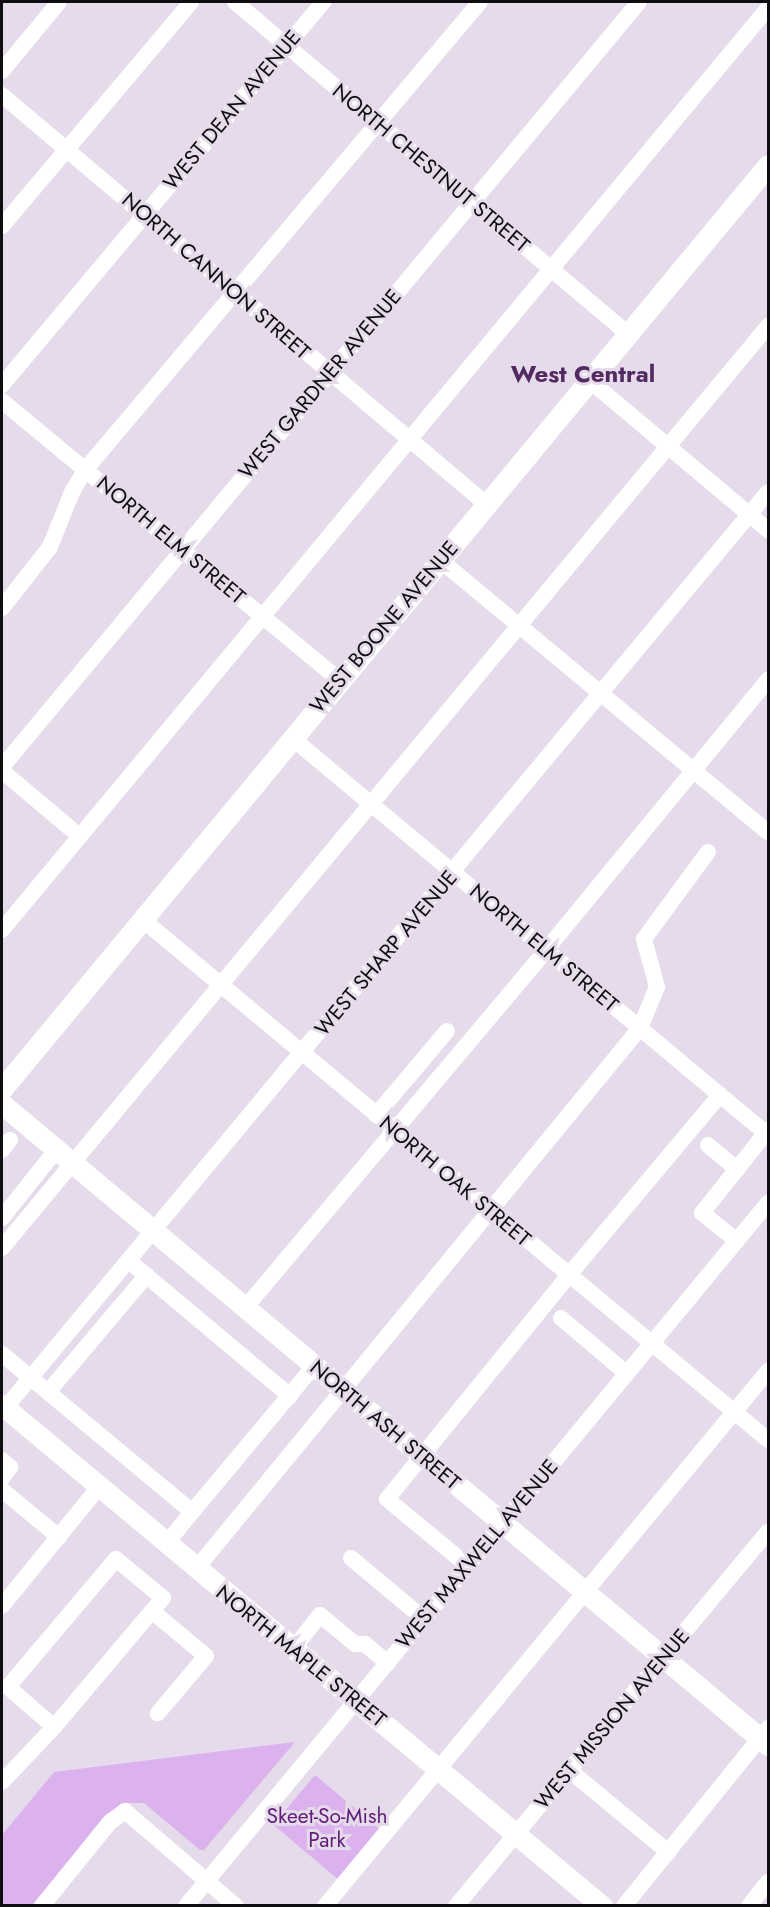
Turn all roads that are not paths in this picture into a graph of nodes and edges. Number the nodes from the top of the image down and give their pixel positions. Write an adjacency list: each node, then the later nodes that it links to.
1 (59, 2): 9 (street)
2 (190, 2): 12 (street)
3 (235, 2): 8 (street, NORTH CHESTNUT STREET)
4 (323, 2): 8 (street, WEST DEAN AVENUE)
5 (480, 2): 11 (street)
6 (639, 2): 14 (street, WEST GARDNER AVENUE)
7 (768, 8): 17 (street)
8 (287, 45): 11 (street, NORTH CHESTNUT STREET); 15 (street, WEST DEAN AVENUE)
9 (2, 71)
10 (2, 95): 12 (street, NORTH CANNON STREET)
11 (378, 123): 14 (street, NORTH CHESTNUT STREET); 18 (street)
12 (66, 149): 15 (street, NORTH CANNON STREET); 16 (street)
13 (768, 165): 20 (main road, WEST BOONE AVENUE)
14 (471, 202): 17 (street, NORTH CHESTNUT STREET); 21 (street, WEST GARDNER AVENUE)
15 (144, 214): 18 (street, NORTH CANNON STREET); 23 (street, WEST DEAN AVENUE)
16 (2, 226)
17 (551, 269): 20 (street, NORTH CHESTNUT STREET); 25 (street)
18 (235, 292): 21 (street, NORTH CANNON STREET); 27 (street)
19 (768, 326): 26 (street)
20 (628, 334): 22 (main road, WEST BOONE AVENUE)
21 (328, 372): 25 (street, NORTH CANNON STREET); 32 (street, WEST GARDNER AVENUE)
22 (589, 380): 26 (street); 29 (main road, WEST BOONE AVENUE)
23 (2, 385)
24 (2, 401): 27 (street, NORTH ELM STREET)
25 (409, 440): 29 (street, NORTH CANNON STREET); 35 (street)
26 (668, 445): 30 (street); 36 (street)
27 (85, 470): 32 (street, NORTH ELM STREET); 34 (street)
28 (768, 492): 30 (street, WEST SHARP AVENUE)
29 (486, 504): 33 (main road, WEST BOONE AVENUE)
30 (750, 515): 31 (street); 39 (street, WEST SHARP AVENUE)
31 (768, 530)
32 (182, 549): 35 (street, NORTH ELM STREET); 41 (street, WEST GARDNER AVENUE)
33 (440, 560): 36 (street); 37 (main road, WEST BOONE AVENUE)
34 (2, 608)
35 (263, 617): 37 (street, NORTH ELM STREET); 49 (street)
36 (518, 626): 39 (street); 43 (street)
37 (339, 680): 40 (main road, WEST BOONE AVENUE)
38 (768, 680): 42 (street)
39 (601, 695): 42 (street); 47 (street, WEST SHARP AVENUE)
40 (292, 738): 43 (street, NORTH ELM STREET); 48 (main road, WEST BOONE AVENUE)
41 (2, 769): 44 (street)
42 (693, 770): 45 (street); 50 (street)
43 (370, 803): 47 (street, NORTH ELM STREET); 51 (street)
44 (72, 829)
45 (768, 832)
46 (708, 852): 52 (street)
47 (453, 873): 50 (street, NORTH ELM STREET); 54 (street, WEST SHARP AVENUE)
48 (143, 920): 51 (street, NORTH OAK STREET); 55 (main road, WEST BOONE AVENUE)
49 (2, 930)
50 (546, 950): 52 (street, NORTH ELM STREET); 59 (street)
51 (219, 984): 54 (street, NORTH OAK STREET); 62 (street)
52 (640, 1028): 56 (street, NORTH ELM STREET); 65 (street)
53 (447, 1031): 58 (street)
54 (302, 1054): 58 (street, NORTH OAK STREET); 67 (street, WEST SHARP AVENUE)
55 (2, 1089)
56 (720, 1095): 60 (street, NORTH ELM STREET); 72 (street)
57 (2, 1104): 62 (main road, NORTH ASH STREET)
58 (376, 1115): 59 (street, NORTH OAK STREET)
59 (394, 1131): 65 (street, NORTH OAK STREET); 73 (street)
60 (768, 1133): 63 (street)
61 (708, 1145): 63 (street)
62 (64, 1156): 66 (street); 67 (main road, NORTH ASH STREET); 69 (street)
63 (737, 1169): 68 (street)
64 (768, 1203): 68 (street, WEST MAXWELL AVENUE)
65 (491, 1211): 72 (street, NORTH OAK STREET); 83 (street)
66 (2, 1218)
67 (153, 1231): 70 (street, WEST SHARP AVENUE); 73 (main road, NORTH ASH STREET)
68 (737, 1240): 77 (street, WEST MAXWELL AVENUE)
69 (3, 1243)
70 (129, 1261): 71 (street); 74 (street, WEST SHARP AVENUE)
71 (147, 1275): 76 (street); 85 (street)
72 (569, 1275): 77 (street, NORTH OAK STREET); 89 (street)
73 (245, 1308): 79 (main road, NORTH ASH STREET)
74 (85, 1313): 76 (street); 82 (street, WEST SHARP AVENUE)
75 (561, 1318): 81 (street)
76 (102, 1327): 84 (street)
77 (651, 1343): 81 (street, WEST MAXWELL AVENUE); 87 (street, NORTH OAK STREET)
78 (2, 1354): 82 (street)
79 (314, 1366): 83 (main road, NORTH ASH STREET); 85 (street)
80 (768, 1371): 87 (street)
81 (626, 1373): 95 (street, WEST MAXWELL AVENUE)
82 (30, 1378): 84 (street); 86 (street, WEST SHARP AVENUE)
83 (344, 1391): 89 (main road, NORTH ASH STREET); 101 (street)
84 (48, 1392): 94 (street)
85 (290, 1396): 94 (street)
86 (3, 1408): 92 (main road, NORTH MAPLE STREET)
87 (735, 1412): 88 (street, NORTH OAK STREET); 102 (street)
88 (768, 1440)
89 (421, 1456): 95 (main road, NORTH ASH STREET); 100 (street)
90 (2, 1460): 91 (street)
91 (2, 1478)
92 (99, 1487): 97 (street); 98 (main road, NORTH MAPLE STREET)
93 (2, 1490): 97 (street)
94 (192, 1512): 98 (street)
95 (503, 1524): 100 (street, WEST MAXWELL AVENUE); 102 (main road, NORTH ASH STREET)
96 (768, 1532): 107 (street, WEST MISSION AVENUE)
97 (58, 1537): 103 (street)
98 (166, 1544): 101 (main road, NORTH MAPLE STREET)
99 (351, 1558): 105 (street)
100 (468, 1566): 105 (street, WEST MAXWELL AVENUE)
101 (196, 1569): 106 (main road, NORTH MAPLE STREET)
102 (585, 1592): 107 (main road, NORTH ASH STREET); 113 (street)
103 (2, 1606)
104 (152, 1611): 110 (street); 111 (street); 111 (street)
105 (424, 1619): 108 (street, WEST MAXWELL AVENUE)
106 (293, 1649): 108 (street); 109 (main road, NORTH MAPLE STREET)
107 (663, 1658): 112 (main road, NORTH ASH STREET); 114 (street, WEST MISSION AVENUE)
108 (388, 1663): 109 (street, WEST MAXWELL AVENUE)
109 (357, 1701): 113 (main road, NORTH MAPLE STREET); 118 (street, WEST MAXWELL AVENUE)
110 (158, 1713)
111 (54, 1727): 115 (street)
112 (766, 1737): 117 (street)
113 (440, 1769): 116 (main road, NORTH MAPLE STREET); 123 (street)
114 (569, 1770): 116 (street, WEST MISSION AVENUE); 117 (street)
115 (2, 1782)
116 (516, 1833): 124 (street, WEST MISSION AVENUE); 125 (main road, NORTH MAPLE STREET)
117 (668, 1852): 126 (street)
118 (207, 1880): 120 (street); 121 (street, WEST MAXWELL AVENUE); 122 (street)
119 (768, 1882): 127 (street)
120 (42, 1905)
121 (186, 1905)
122 (236, 1905)
123 (325, 1905)
124 (456, 1905)
125 (602, 1905)
126 (624, 1905)
127 (749, 1905)

